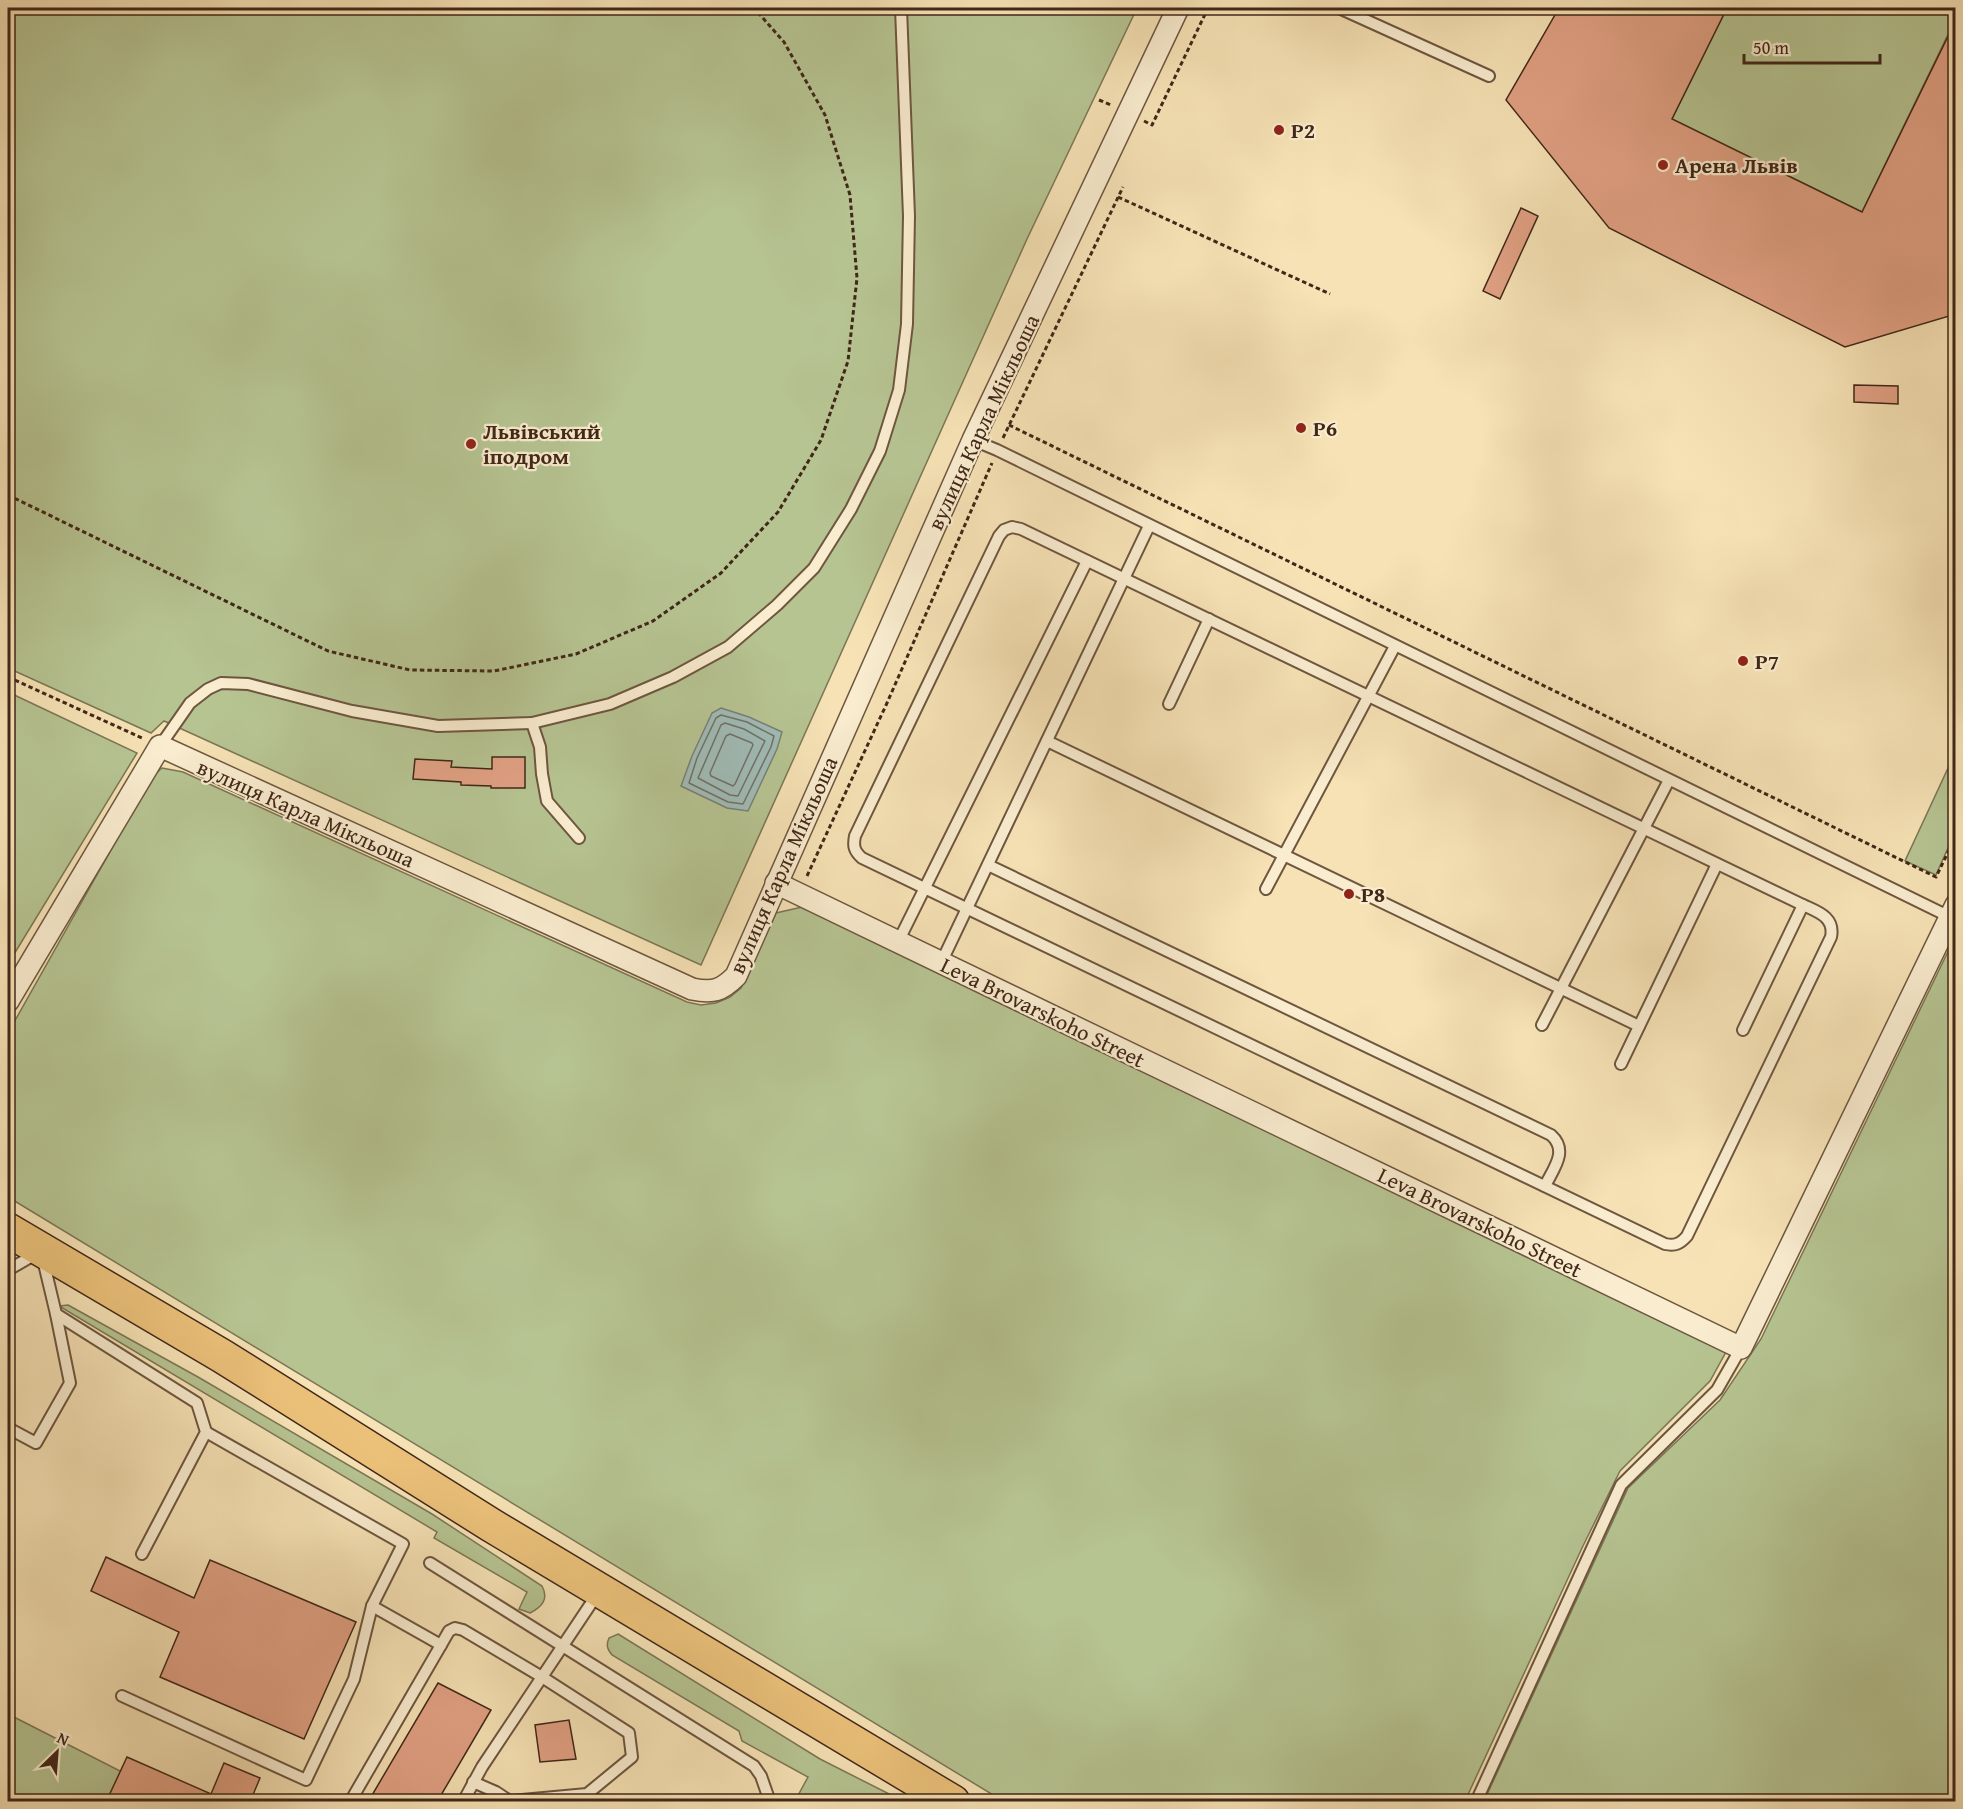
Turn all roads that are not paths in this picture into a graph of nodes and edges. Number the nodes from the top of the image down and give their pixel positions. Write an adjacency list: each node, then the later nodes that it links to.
1 (901, 8): 13 (lane)
2 (1178, 8): 5 (street, вулиця Карла Мікльоша)
3 (1339, 8): 4 (lane)
4 (1489, 76)
5 (973, 440): 6 (lane); 22 (street, вулиця Карла Мікльоша)
6 (1149, 526): 8 (lane); 10 (lane)
7 (1087, 561): 8 (lane); 23 (lane); 23 (lane)
8 (1124, 579): 9 (lane); 14 (lane)
9 (1209, 619): 11 (lane); 12 (lane)
10 (1395, 646): 11 (lane); 16 (lane)
11 (1369, 696): 17 (lane); 19 (lane)
12 (1169, 704)
13 (532, 723): 15 (lane); 18 (lane)
14 (1047, 741): 19 (lane); 21 (lane)
15 (160, 746): 22 (street, вулиця Карла Мікльоша); 31 (street)
16 (1669, 780): 17 (lane); 27 (lane)
17 (1644, 828): 20 (lane); 30 (lane)
18 (579, 838)
19 (1284, 855): 24 (lane); 30 (lane)
20 (1717, 864): 25 (lane); 33 (lane)
21 (988, 865): 26 (lane); 36 (lane)
22 (776, 883): 28 (street, Leva Brovarskoho Street)
23 (925, 888): 26 (lane); 28 (lane)
24 (1266, 889)
25 (1803, 904): 34 (lane); 36 (lane)
26 (968, 908): 29 (lane); 36 (lane)
27 (1953, 911): 41 (street)
28 (898, 942): 29 (street, Leva Brovarskoho Street)
29 (941, 963): 41 (street, Leva Brovarskoho Street)
30 (1560, 988): 32 (lane); 33 (lane)
31 (8, 1001)
32 (1542, 1024)
33 (1639, 1026): 35 (lane)
34 (1743, 1030)
35 (1621, 1064)
36 (1545, 1186)
37 (8, 1230): 38 (highway)
38 (40, 1251): 39 (lane); 40 (lane); 46 (highway)
39 (8, 1270)
40 (56, 1314): 42 (lane); 43 (lane)
41 (1741, 1348): 58 (lane)
42 (8, 1428)
43 (206, 1432): 44 (lane); 47 (lane)
44 (142, 1554)
45 (429, 1563): 49 (lane)
46 (600, 1590): 49 (lane); 57 (highway)
47 (372, 1606): 48 (lane); 51 (lane)
48 (441, 1645): 50 (lane); 54 (lane)
49 (563, 1646): 50 (lane); 56 (lane)
50 (542, 1677): 52 (lane); 53 (lane)
51 (122, 1696)
52 (473, 1782): 53 (lane); 55 (lane)
53 (511, 1801)
54 (350, 1802)
55 (463, 1802)
56 (770, 1802)
57 (953, 1802)
58 (1476, 1802)

